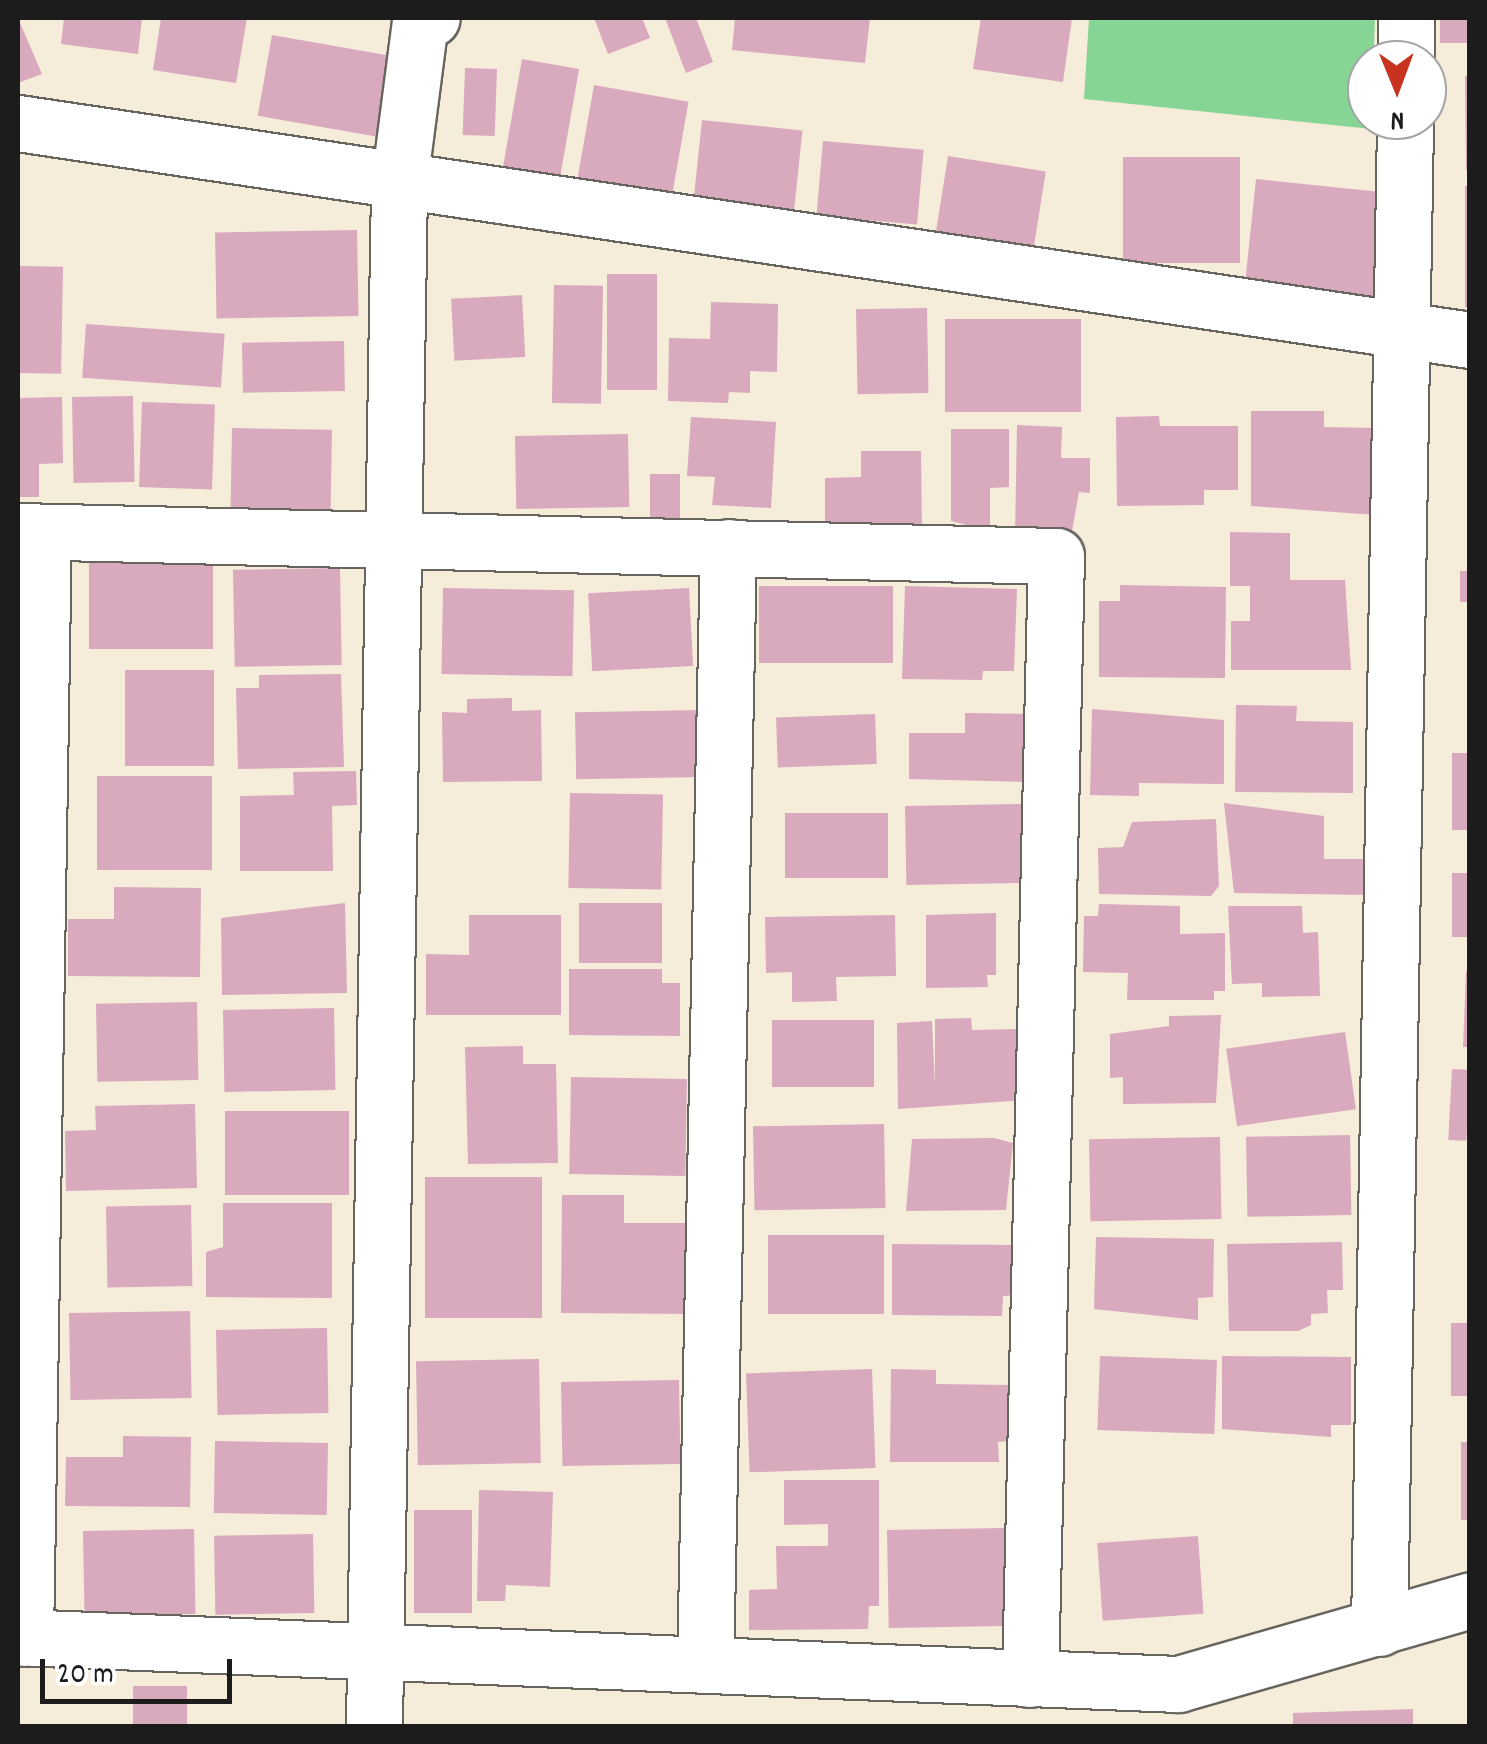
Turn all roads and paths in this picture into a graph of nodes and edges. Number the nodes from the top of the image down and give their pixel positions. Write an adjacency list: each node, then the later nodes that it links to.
1 (432, 18): 4 (street)
2 (18, 123): 4 (street)
3 (1405, 140): 5 (street)
4 (399, 183): 5 (street); 8 (street)
5 (1402, 334): 6 (street); 11 (street)
6 (1470, 340)
7 (30, 531): 8 (street); 12 (street)
8 (393, 540): 9 (street); 13 (street)
9 (728, 548): 14 (street); 15 (street)
10 (1469, 1609): 11 (street)
11 (1379, 1628): 15 (street)
12 (21, 1637): 13 (street)
13 (372, 1652): 14 (street); 16 (street)
14 (704, 1665): 15 (street)
15 (1030, 1678)
16 (374, 1726)

